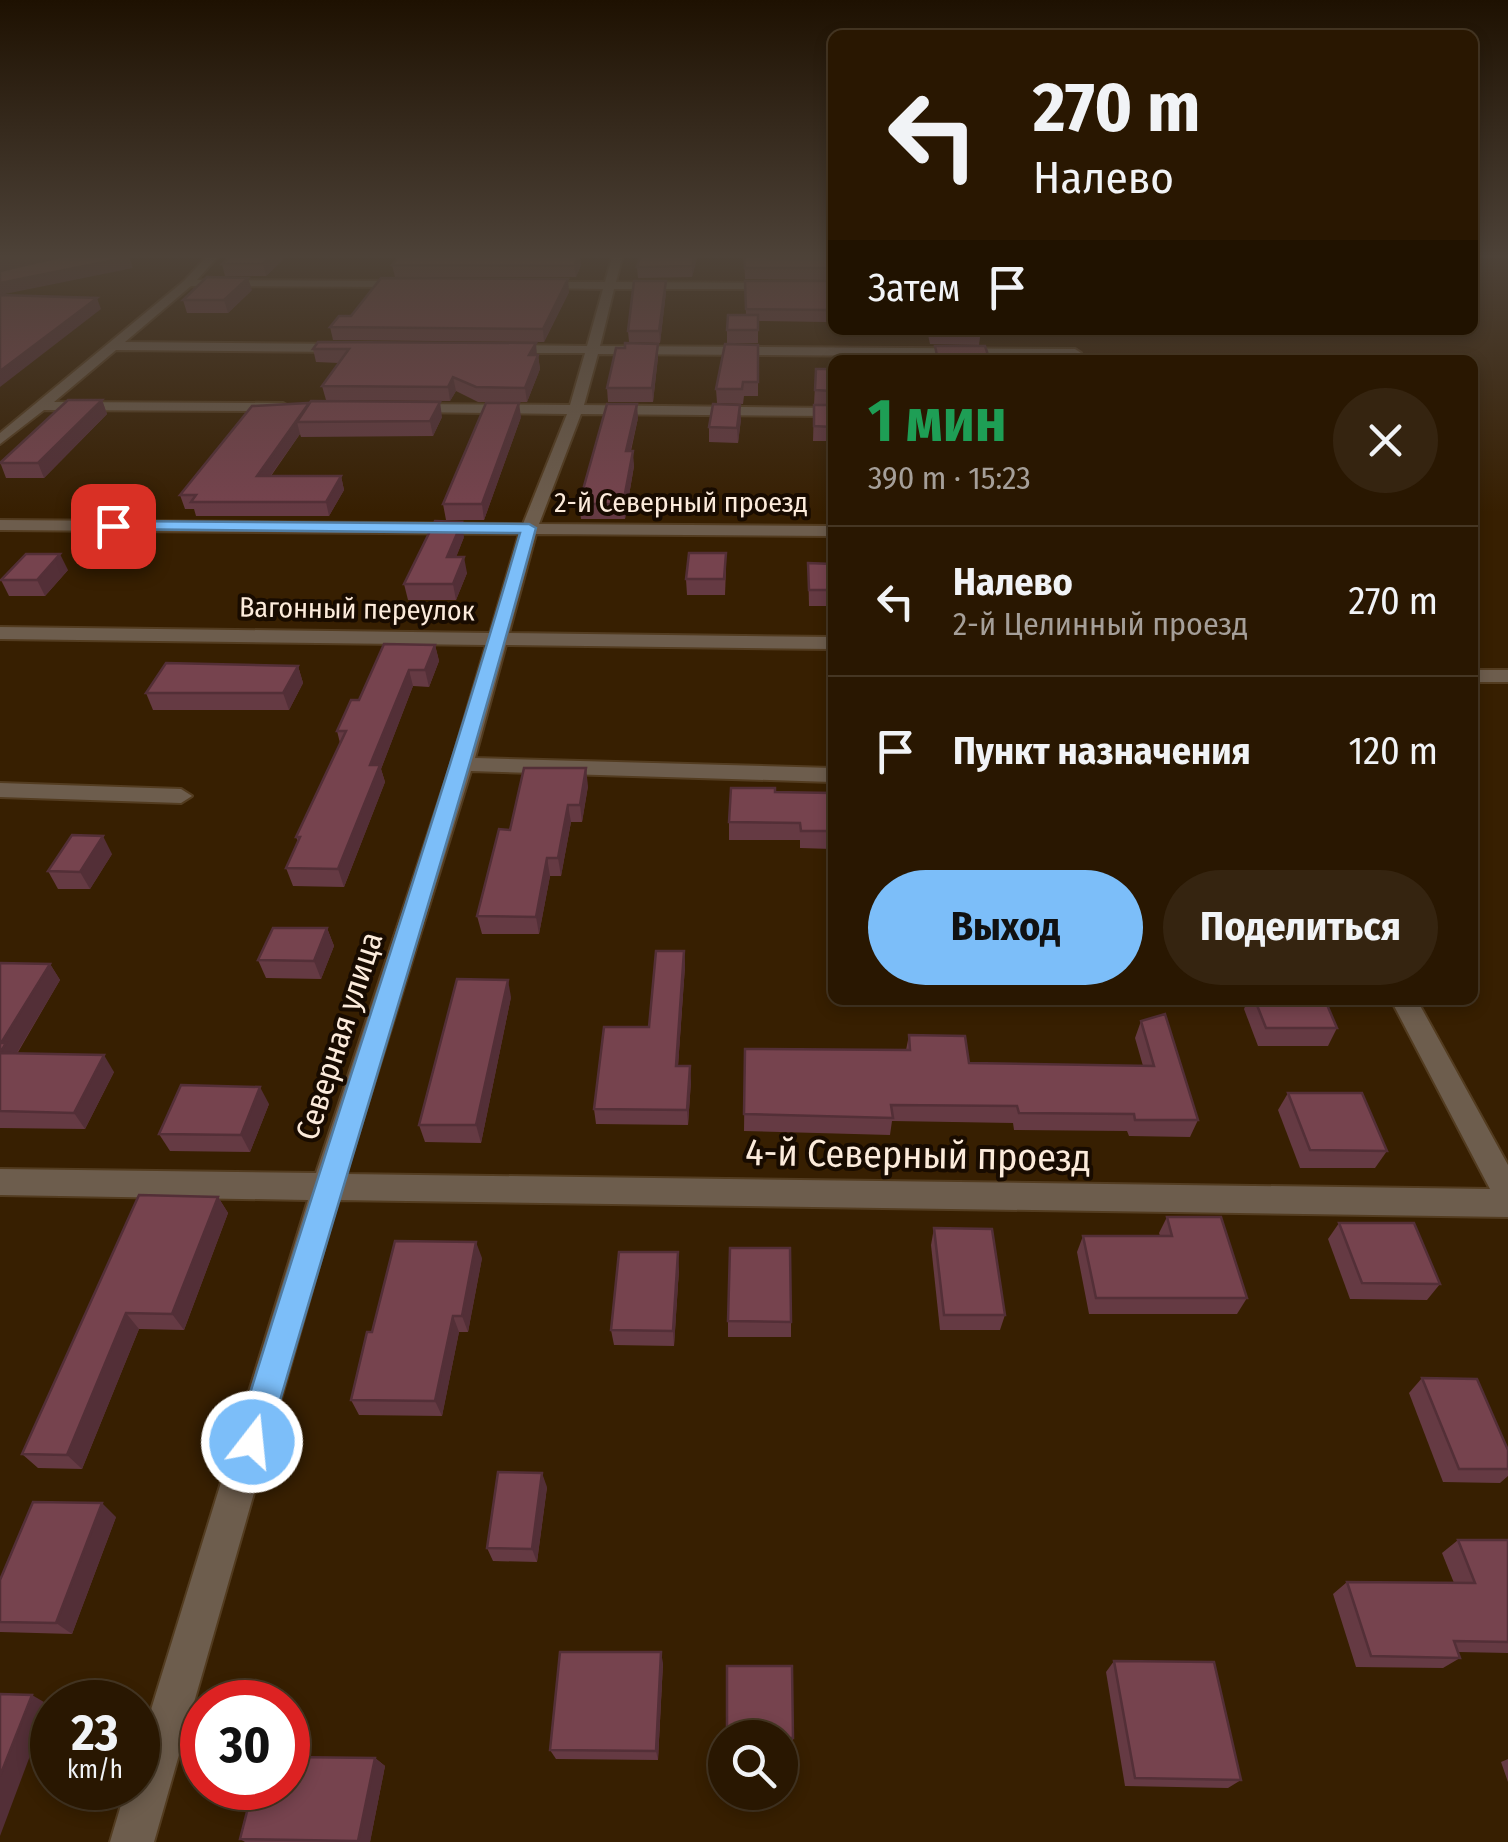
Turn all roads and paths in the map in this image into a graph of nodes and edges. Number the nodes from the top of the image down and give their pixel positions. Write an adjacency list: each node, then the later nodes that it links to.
1 (117, 340): 3 (street)
2 (592, 340): 6 (street, Северная улица)
3 (110, 346): 4 (street); 8 (street)
4 (370, 348)
5 (490, 349): 6 (street)
6 (589, 350): 7 (street); 11 (street, Северная улица)
7 (1073, 352)
8 (40, 406): 9 (street); 13 (street)
9 (298, 408)
10 (398, 408): 11 (street)
11 (576, 409): 12 (street); 15 (street, Северная улица)
12 (828, 412)
13 (0, 440)
14 (0, 525): 15 (street, 2-й Северный проезд)
15 (529, 528): 16 (street, 2-й Северный проезд); 18 (street, Северная улица)
16 (828, 531)
17 (0, 633): 18 (street, Вагонный переулок)
18 (499, 638): 19 (street, Вагонный переулок); 22 (street, Северная улица)
19 (828, 643)
20 (1478, 676): 21 (street)
21 (1508, 676)
22 (462, 764): 23 (street); 28 (street, Северная улица)
23 (828, 775)
24 (0, 790): 25 (street)
25 (182, 796)
26 (1407, 1005): 29 (street)
27 (0, 1182): 28 (street, 4-й Северный проезд)
28 (328, 1186): 30 (street, 4-й Северный проезд); 31 (street, Северная улица)
29 (1508, 1194)
30 (1508, 1203)
31 (132, 1842)

